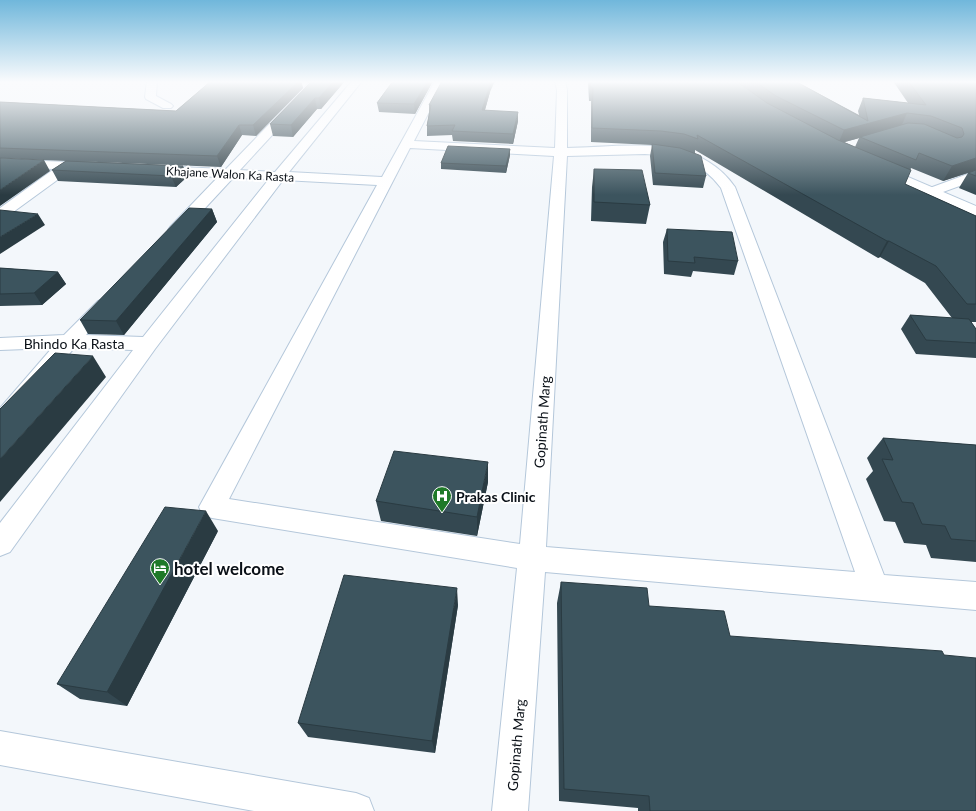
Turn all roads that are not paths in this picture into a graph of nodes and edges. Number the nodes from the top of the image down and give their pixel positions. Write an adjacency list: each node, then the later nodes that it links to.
1 (278, 119): 12 (main road)
2 (326, 119): 14 (main road)
3 (420, 119): 5 (main road)
4 (562, 119): 6 (main road, Gopinath Marg)
5 (407, 144): 6 (main road); 15 (main road)
6 (561, 152): 26 (main road, Gopinath Marg); 27 (main road)
7 (0, 163): 9 (main road)
8 (871, 165): 16 (main road)
9 (68, 166): 10 (main road); 18 (main road)
10 (99, 168)
11 (145, 170): 12 (main road, Khajane Walon Ka Rasta)
12 (230, 174): 14 (main road, Khajane Walon Ka Rasta); 19 (main road)
13 (976, 175): 16 (main road)
14 (279, 176): 15 (main road, Khajane Walon Ka Rasta); 23 (main road)
15 (387, 181): 26 (main road)
16 (932, 192): 17 (main road)
17 (976, 212)
18 (0, 214)
19 (166, 241)
20 (112, 297): 21 (main road)
21 (69, 341): 22 (main road, Bhindo Ka Rasta); 23 (main road, Bhindo Ka Rasta); 24 (main road)
22 (0, 344)
23 (148, 344): 25 (main road)
24 (0, 422)
25 (0, 544)
26 (532, 558): 27 (main road); 31 (main road, Gopinath Marg)
27 (875, 588): 28 (main road)
28 (976, 596)
29 (0, 748): 30 (main road)
30 (356, 811)
31 (510, 811)

